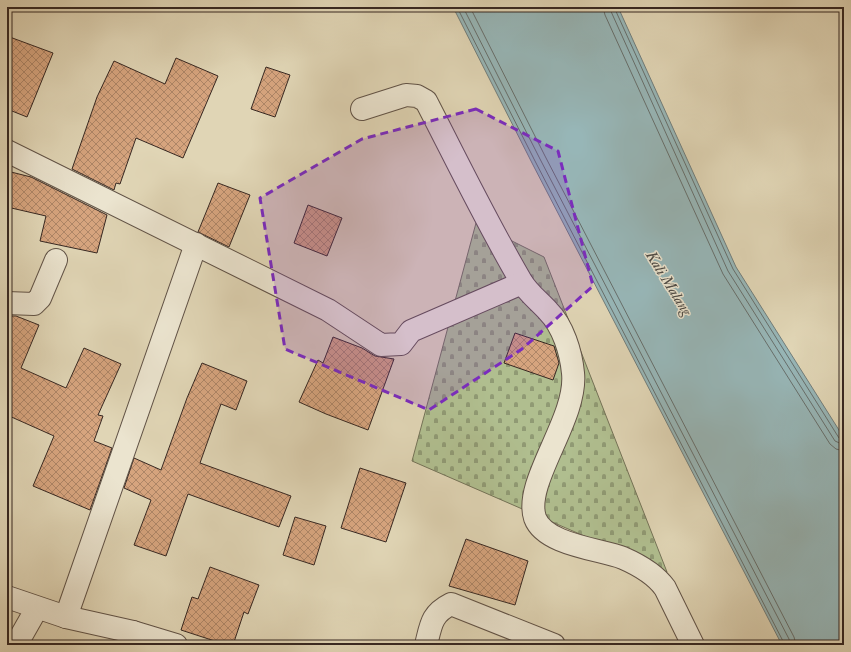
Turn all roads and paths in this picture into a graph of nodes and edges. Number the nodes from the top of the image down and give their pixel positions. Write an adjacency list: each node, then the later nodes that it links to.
1 (362, 109): 5 (street)
2 (7, 151): 3 (street)
3 (196, 244): 5 (street); 9 (street)
4 (56, 260): 6 (street)
5 (522, 283): 15 (street)
6 (7, 303)
7 (7, 597): 8 (street)
8 (37, 608): 9 (street); 11 (street)
9 (66, 617): 10 (street)
10 (131, 638): 12 (street)
11 (16, 645)
12 (176, 645)
13 (426, 645): 14 (street)
14 (554, 645)
15 (693, 645)

